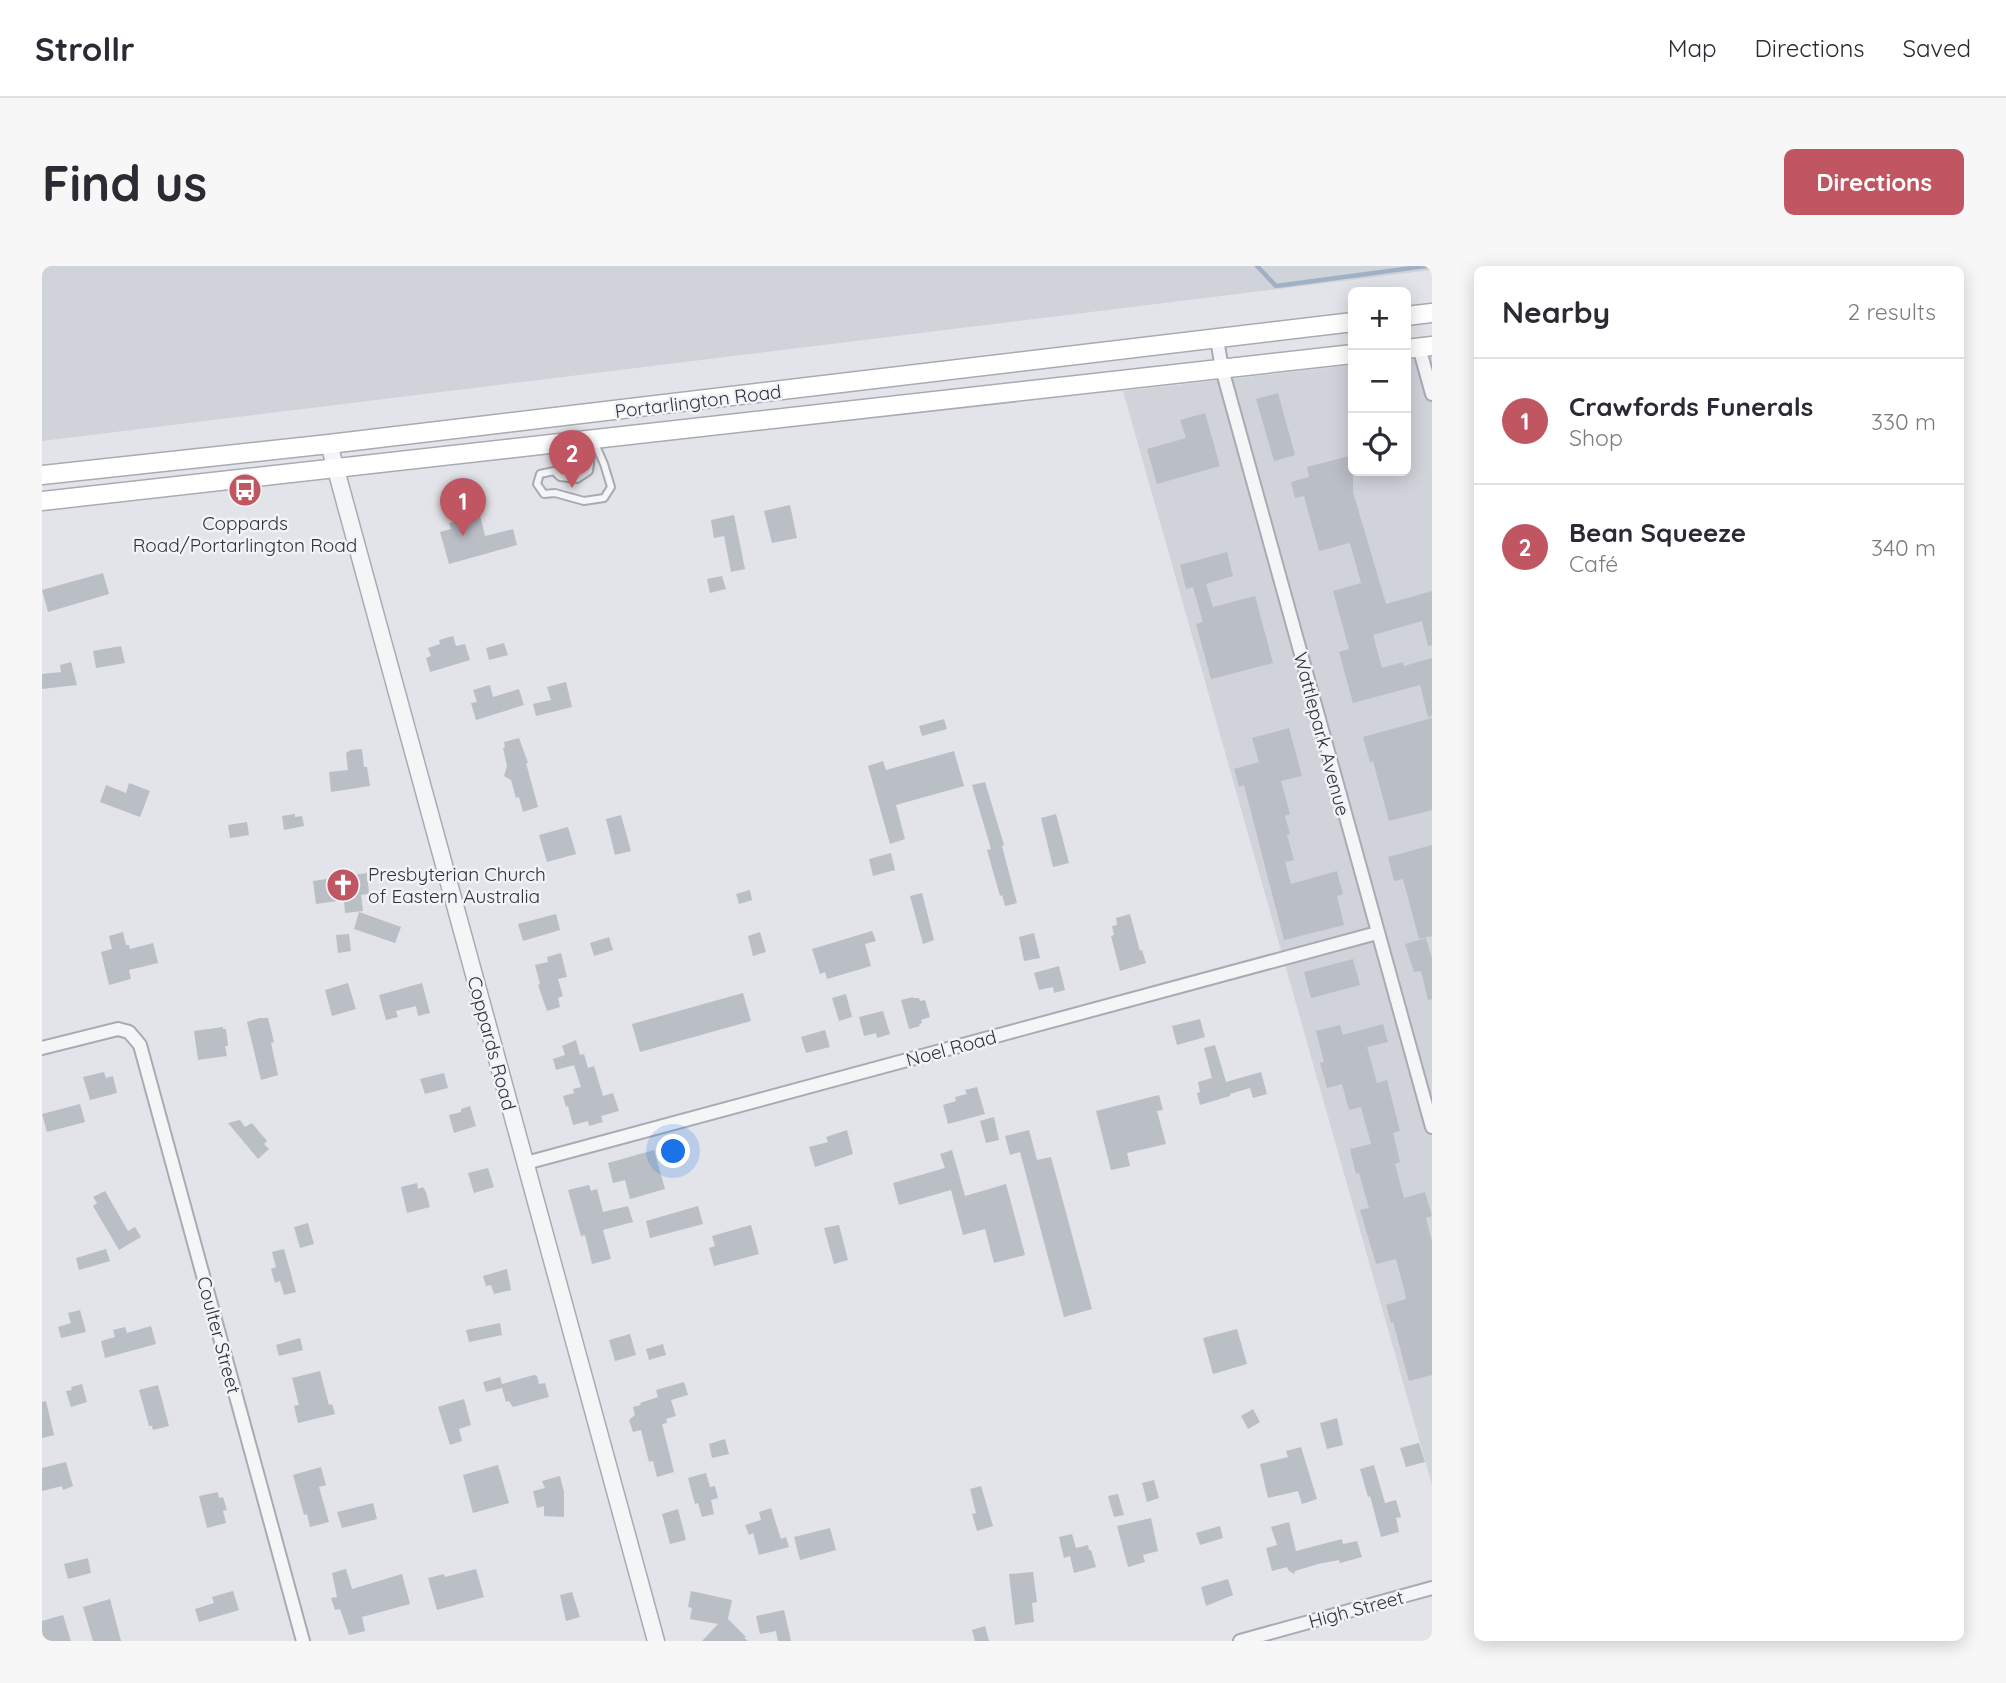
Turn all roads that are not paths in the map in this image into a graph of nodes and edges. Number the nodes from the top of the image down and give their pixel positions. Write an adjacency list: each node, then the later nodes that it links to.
1 (1432, 313): 2 (main road)
2 (1411, 315)
3 (1348, 323): 4 (main road, Portarlington Road)
4 (1217, 339): 7 (street, Wattlepark Avenue); 10 (main road, Portarlington Road)
5 (1419, 347): 8 (street)
6 (1348, 355): 7 (main road, Portarlington Road)
7 (1222, 369): 9 (main road, Portarlington Road); 14 (street, Wattlepark Avenue)
8 (1432, 394)
9 (593, 439): 9 (lane); 11 (main road, Portarlington Road)
10 (329, 444): 11 (street, Coppards Road); 12 (main road, Portarlington Road)
11 (335, 468): 13 (main road, Portarlington Road); 17 (street, Coppards Road)
12 (42, 475)
13 (42, 500)
14 (1377, 933): 16 (street, Wattlepark Avenue); 17 (street, Noel Road)
15 (42, 1048): 19 (street, Coulter Street)
16 (1432, 1127)
17 (526, 1163): 20 (street, Coppards Road)
18 (1432, 1588): 21 (street, High Street)
19 (303, 1641)
20 (656, 1641)
21 (1240, 1641)

